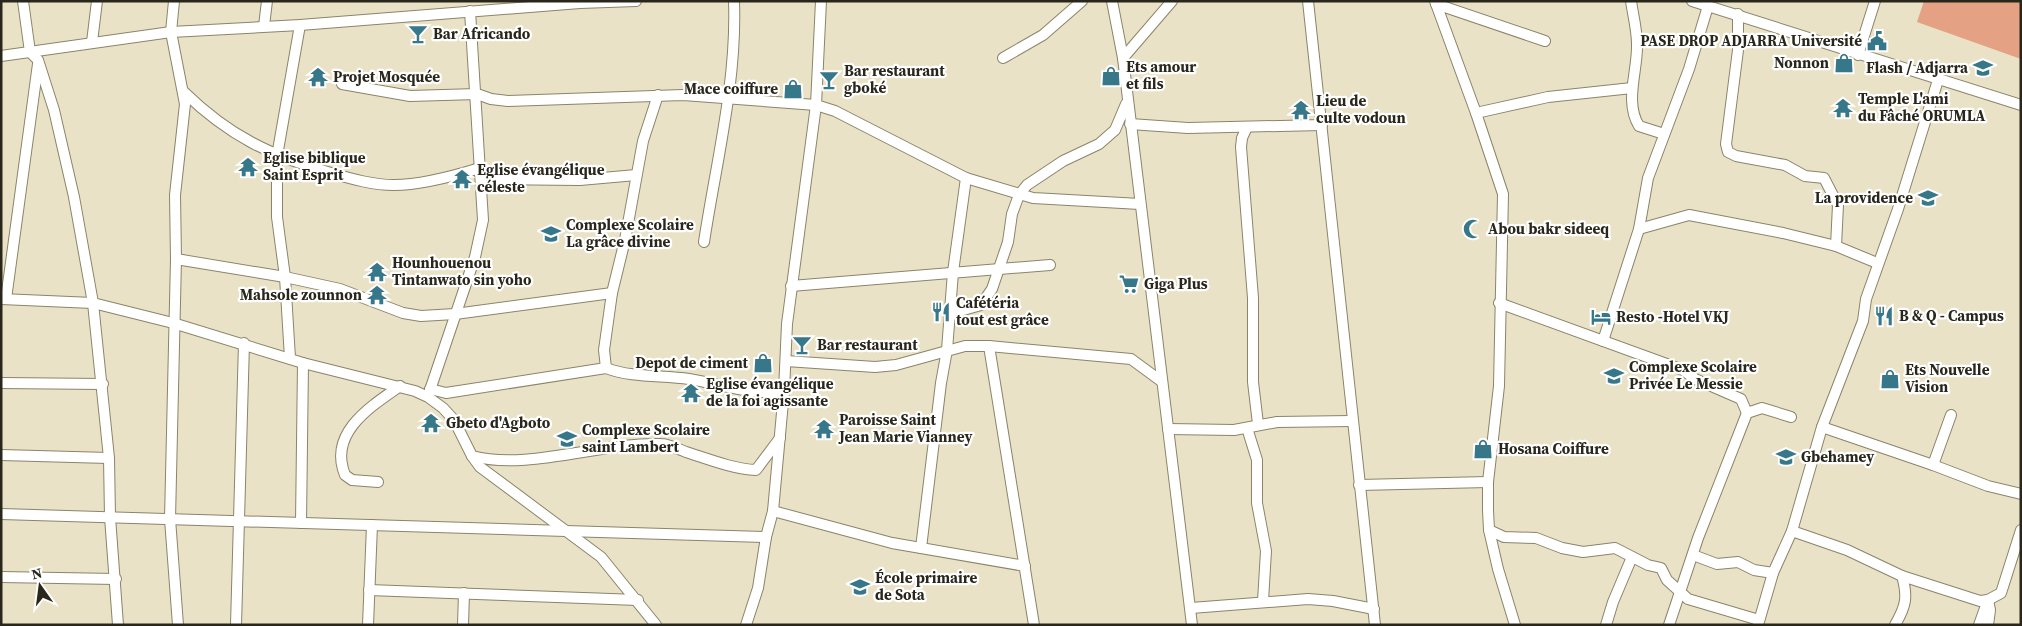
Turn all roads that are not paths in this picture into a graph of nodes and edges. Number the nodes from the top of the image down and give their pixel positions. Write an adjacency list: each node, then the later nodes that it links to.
1 (23, 1): 26 (street)
2 (97, 1): 25 (street)
3 (174, 1): 23 (street)
4 (267, 1): 22 (street)
5 (568, 1): 16 (street)
6 (636, 1): 16 (street)
7 (734, 1): 38 (street)
8 (821, 1): 40 (street)
9 (1082, 1): 29 (street)
10 (1112, 1): 30 (street)
11 (1172, 1): 30 (street)
12 (1308, 1): 44 (street)
13 (1631, 1): 34 (street)
14 (1692, 1): 18 (street)
15 (1875, 1): 27 (street)
16 (580, 3): 19 (street)
17 (1436, 3): 24 (street); 42 (street)
18 (1708, 6): 20 (street); 46 (street)
19 (470, 11): 21 (street); 36 (street)
20 (1738, 14): 27 (street); 56 (street)
21 (300, 25): 22 (street); 47 (street)
22 (264, 26): 23 (street)
23 (171, 32): 25 (street); 35 (street)
24 (1545, 41)
25 (92, 42): 26 (street)
26 (30, 52): 28 (street); 31 (street)
27 (1858, 55): 32 (street)
28 (1, 56)
29 (1003, 58)
30 (1123, 58): 39 (street)
31 (38, 60): 65 (street); 67 (street)
32 (1938, 80): 41 (street); 58 (street)
33 (342, 84): 36 (street)
34 (1632, 88): 42 (street); 46 (street)
35 (184, 92): 47 (street); 57 (street)
36 (477, 94): 37 (street); 48 (street)
37 (658, 95): 38 (street); 49 (street)
38 (727, 98): 40 (street); 55 (street)
39 (1127, 100): 43 (street); 52 (street)
40 (816, 105): 50 (street); 63 (street)
41 (2021, 105)
42 (1476, 113): 66 (street)
43 (1130, 124): 45 (street); 53 (street)
44 (1322, 125): 45 (street); 88 (street)
45 (1247, 127): 89 (street)
46 (1664, 134): 54 (street)
47 (277, 156): 48 (street); 62 (street)
48 (480, 168): 51 (street)
49 (636, 175): 51 (street); 64 (street)
50 (966, 178): 52 (street); 61 (street)
51 (481, 179): 68 (street)
52 (1019, 195): 53 (street); 60 (street)
53 (1140, 204): 79 (street)
54 (1639, 229): 56 (street); 71 (street)
55 (704, 242)
56 (1836, 246): 58 (street)
57 (176, 259): 62 (street); 70 (street)
58 (1877, 263): 90 (street)
59 (1050, 265): 60 (street)
60 (998, 268): 61 (street); 69 (street)
61 (953, 272): 63 (street); 69 (street)
62 (285, 277): 68 (street); 75 (street)
63 (791, 286): 76 (street)
64 (612, 293): 68 (street); 78 (street)
65 (3, 299): 67 (street)
66 (1499, 303): 71 (street); 99 (street)
67 (93, 304): 70 (street); 81 (street)
68 (455, 314): 84 (street)
69 (949, 314): 74 (street)
70 (174, 323): 72 (street); 105 (street)
71 (1603, 341): 85 (street)
72 (244, 343): 75 (street); 106 (street)
73 (989, 346): 74 (street); 79 (street); 117 (street)
74 (947, 350): 76 (street); 114 (street)
75 (290, 358): 77 (street)
76 (786, 361): 83 (street)
77 (303, 363): 82 (street); 107 (street)
78 (606, 368): 83 (street); 84 (street)
79 (1161, 381): 92 (street)
80 (1, 383): 81 (street)
81 (103, 384): 96 (street)
82 (400, 386): 84 (street); 98 (street)
83 (784, 391): 93 (street)
84 (429, 393): 95 (street)
85 (1747, 413): 87 (street); 115 (street)
86 (1951, 415): 97 (street)
87 (1791, 417)
88 (1352, 421): 89 (street); 100 (street)
89 (1258, 424): 91 (street)
90 (1822, 427): 97 (street); 112 (street)
91 (1248, 428): 92 (street); 127 (street)
92 (1168, 429): 128 (street)
93 (780, 438): 95 (street); 102 (street)
94 (1, 455): 96 (street)
95 (472, 456): 111 (street)
96 (109, 458): 104 (street)
97 (1933, 465): 101 (street)
98 (378, 482)
99 (1488, 482): 100 (street); 109 (street)
100 (1359, 485): 129 (street)
101 (2021, 494)
102 (773, 511): 113 (street); 114 (street)
103 (1, 514): 104 (street)
104 (110, 518): 105 (street); 121 (street)
105 (170, 519): 106 (street); 132 (street)
106 (239, 521): 107 (street); 133 (street)
107 (301, 523): 108 (street)
108 (372, 525): 111 (street); 122 (street)
109 (1489, 530): 116 (street); 141 (street)
110 (2021, 530): 126 (street)
111 (564, 531): 113 (street); 125 (street)
112 (1792, 531): 118 (street); 119 (street)
113 (766, 537): 137 (street)
114 (922, 548): 117 (street)
115 (1693, 555): 118 (street); 123 (street)
116 (1632, 557): 123 (street); 142 (street)
117 (1025, 566): 138 (street)
118 (1773, 573): 130 (street)
119 (1902, 576): 126 (street); 144 (street)
120 (1, 577): 121 (street)
121 (116, 579): 131 (street)
122 (369, 590): 124 (street); 134 (street)
123 (1679, 591): 130 (street); 143 (street)
124 (464, 593): 125 (street); 135 (street)
125 (638, 600): 136 (street)
126 (1988, 600): 145 (street); 146 (street)
127 (1263, 602): 128 (street); 129 (street)
128 (1191, 608): 139 (street)
129 (1374, 609): 140 (street)
130 (1758, 622)
131 (118, 625)
132 (178, 625)
133 (236, 625)
134 (368, 625)
135 (463, 625)
136 (656, 625)
137 (746, 625)
138 (1034, 625)
139 (1192, 625)
140 (1375, 625)
141 (1515, 625)
142 (1606, 625)
143 (1669, 625)
144 (1894, 625)
145 (1979, 625)
146 (1988, 625)

